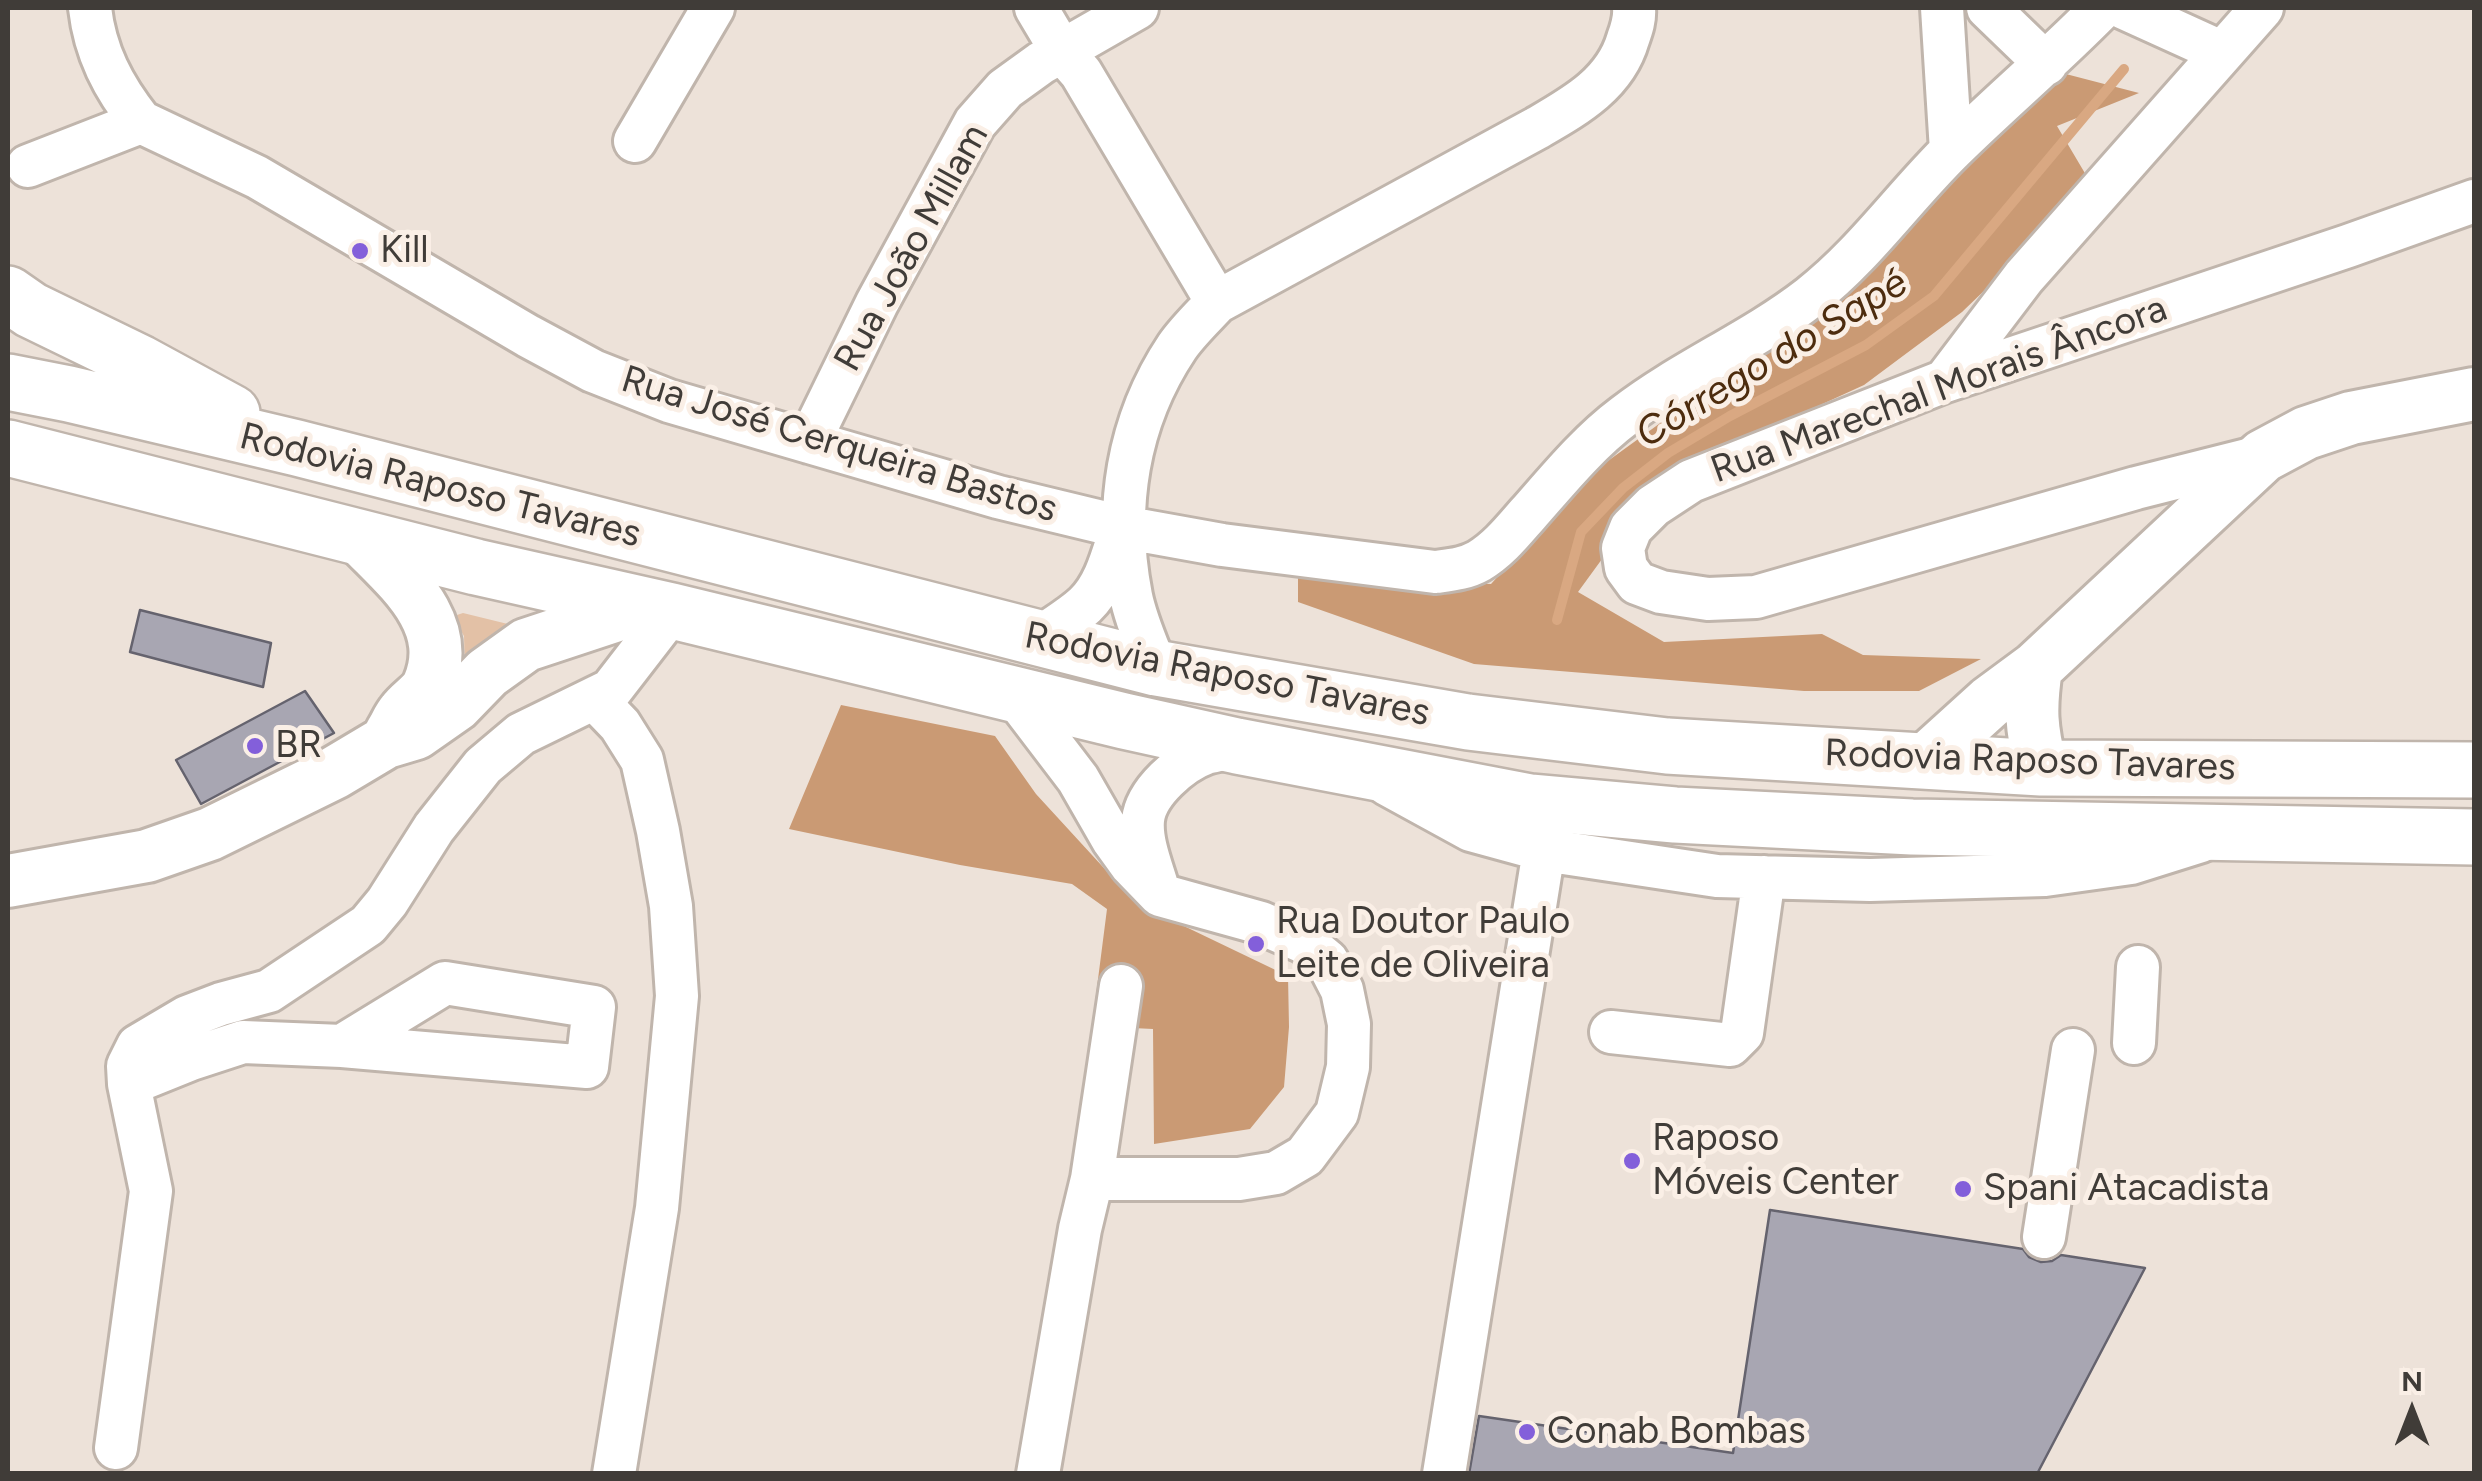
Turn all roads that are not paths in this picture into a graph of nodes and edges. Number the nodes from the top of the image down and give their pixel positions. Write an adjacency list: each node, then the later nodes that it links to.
1 (90, 8): 14 (street)
2 (713, 8): 15 (street)
3 (1036, 8): 11 (street)
4 (1137, 8): 11 (street, Rua João Millam)
5 (1634, 8): 20 (street)
6 (1942, 8): 16 (street)
7 (1988, 8): 13 (street)
8 (2102, 8): 13 (street)
9 (2124, 8): 12 (street)
10 (2262, 8): 12 (street)
11 (1061, 50): 20 (street); 24 (street, Rua João Millam)
12 (2221, 52): 21 (street)
13 (2046, 64): 16 (street)
14 (141, 122): 17 (street); 24 (street, Rua José Cerqueira Bastos)
15 (635, 141)
16 (1951, 151): 28 (street, Rua José Cerqueira Bastos)
17 (28, 166)
18 (2474, 201): 21 (street, Rua Marechal Morais Âncora)
19 (8, 294): 26 (highway)
20 (1218, 302): 28 (street)
21 (1946, 381): 27 (street, Rua Marechal Morais Âncora)
22 (8, 382): 26 (highway, Rodovia Raposo Tavares)
23 (2474, 394): 27 (main road)
24 (809, 442): 28 (street, Rua José Cerqueira Bastos)
25 (8, 448): 29 (highway, Rodovia Raposo Tavares)
26 (297, 448): 31 (highway, Rodovia Raposo Tavares)
27 (2263, 456): 33 (main road)
28 (1122, 527): 31 (street); 32 (street)
29 (358, 537): 30 (highway, Rodovia Raposo Tavares); 36 (main road)
30 (660, 608): 34 (highway, Rodovia Raposo Tavares); 35 (street); 36 (main road)
31 (1038, 639): 32 (highway, Rodovia Raposo Tavares)
32 (1156, 668): 38 (highway, Rodovia Raposo Tavares)
33 (2036, 668): 38 (main road); 39 (main road)
34 (1014, 695): 37 (highway, Rodovia Raposo Tavares); 47 (street)
35 (595, 699): 54 (street); 58 (street)
36 (386, 742): 46 (main road)
37 (1238, 746): 40 (highway, Rodovia Raposo Tavares); 47 (street)
38 (1926, 760): 39 (highway, Rodovia Raposo Tavares)
39 (2041, 768): 41 (highway, Rodovia Raposo Tavares)
40 (1361, 770): 42 (highway, Rodovia Raposo Tavares); 44 (street)
41 (2474, 770)
42 (2229, 832): 43 (highway, Rodovia Raposo Tavares); 45 (street)
43 (2474, 837)
44 (1544, 850): 45 (street); 60 (street)
45 (1764, 878): 50 (street)
46 (8, 881)
47 (1160, 895): 55 (street)
48 (2138, 967): 51 (street)
49 (1121, 986): 55 (street)
50 (1611, 1032)
51 (2134, 1044)
52 (342, 1046): 52 (street); 54 (street)
53 (2073, 1050): 56 (street)
54 (130, 1084): 57 (street)
55 (1092, 1179): 59 (street)
56 (2044, 1237)
57 (116, 1448)
58 (614, 1474)
59 (1038, 1474)
60 (1444, 1474)

